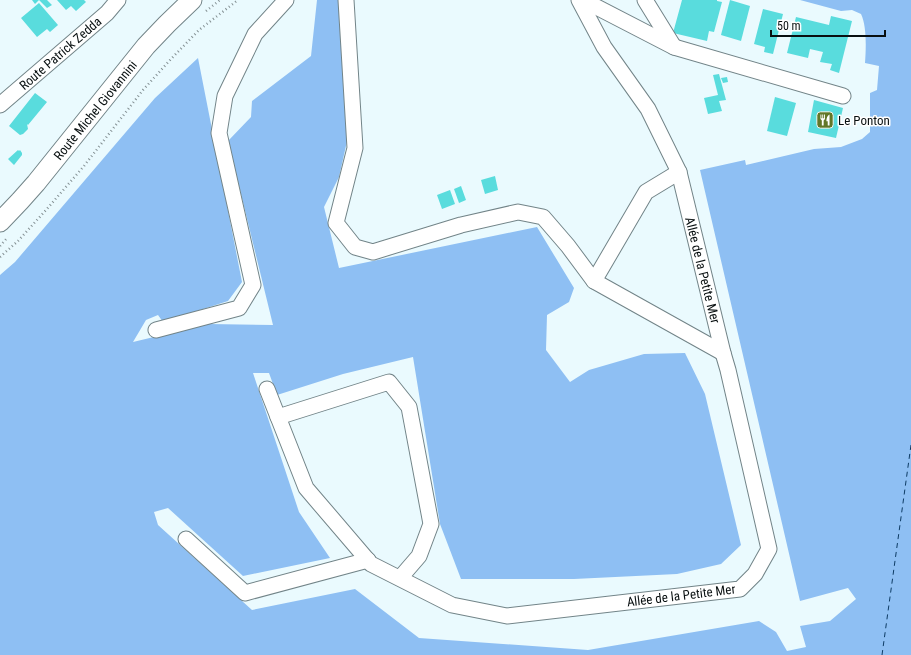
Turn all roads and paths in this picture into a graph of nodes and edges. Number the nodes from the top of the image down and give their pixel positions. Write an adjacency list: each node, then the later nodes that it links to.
1 (118, 0): 11 (street, Route Patrick Zedda)
2 (192, 0): 13 (main road, Route Michel Giovannini)
3 (238, 0): 14 (path)
4 (286, 0): 16 (street)
5 (346, 0): 15 (street)
6 (580, 0): 12 (street, Allée de la Petite Mer)
7 (583, 0): 9 (street)
8 (645, 0): 9 (street)
9 (674, 46): 10 (street)
10 (843, 96)
11 (0, 105)
12 (679, 172): 15 (street); 17 (street, Allée de la Petite Mer)
13 (0, 222)
14 (0, 257)
15 (594, 281): 17 (street)
16 (156, 330)
17 (723, 353): 22 (street, Allée de la Petite Mer)
18 (267, 389): 19 (street, Allée de la Petite Mer)
19 (278, 417): 21 (street, Allée de la Petite Mer); 22 (street)
20 (186, 540): 21 (street)
21 (368, 560): 22 (street, Allée de la Petite Mer)
22 (400, 578)

